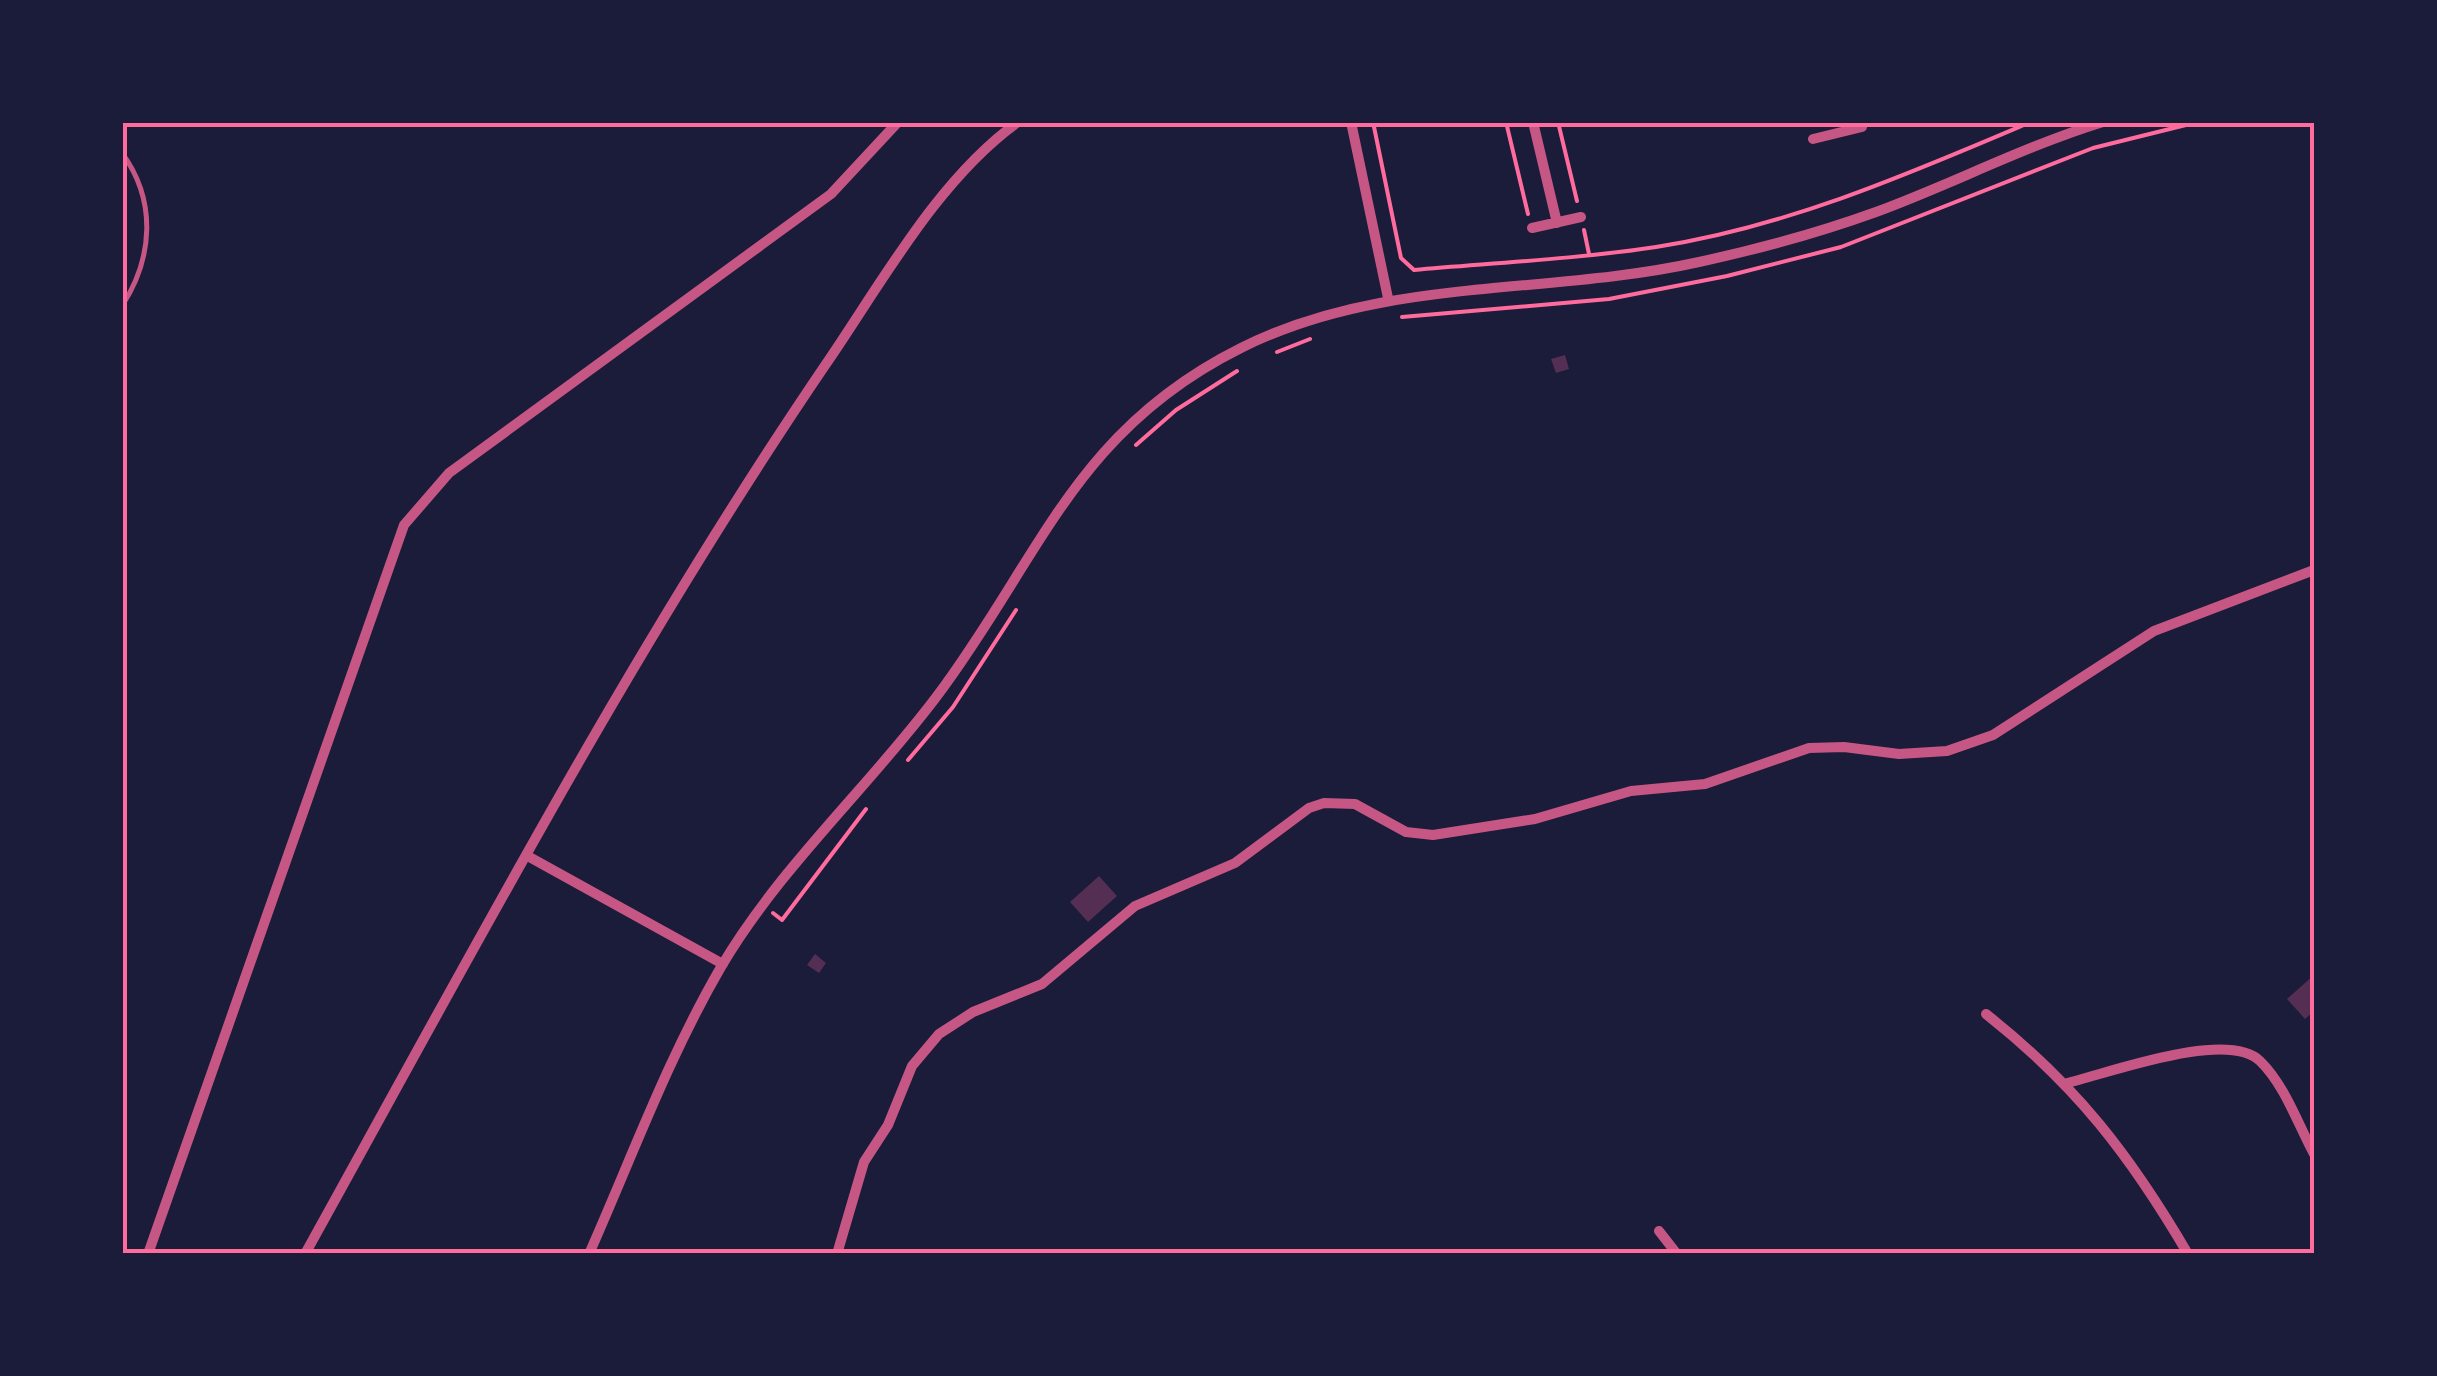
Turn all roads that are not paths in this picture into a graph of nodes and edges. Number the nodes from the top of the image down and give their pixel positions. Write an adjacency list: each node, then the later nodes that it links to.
1 (898, 122): 22 (street)
2 (1018, 122): 16 (street)
3 (1351, 122): 13 (street)
4 (1533, 122): 11 (street)
5 (2103, 122): 13 (street)
6 (1838, 127): 7 (street); 8 (street)
7 (1862, 127)
8 (1814, 139)
9 (122, 154): 14 (lane)
10 (1581, 217): 11 (street)
11 (1556, 223): 12 (street)
12 (1532, 228)
13 (1388, 298): 17 (street)
14 (122, 306)
15 (2314, 570): 25 (street)
16 (526, 855): 17 (street); 23 (street)
17 (723, 964): 24 (street)
18 (1986, 1014): 19 (street)
19 (2067, 1084): 20 (street); 27 (street)
20 (2314, 1154)
21 (1659, 1231): 26 (street)
22 (148, 1254)
23 (305, 1254)
24 (589, 1254)
25 (838, 1254)
26 (1678, 1254)
27 (2188, 1254)

